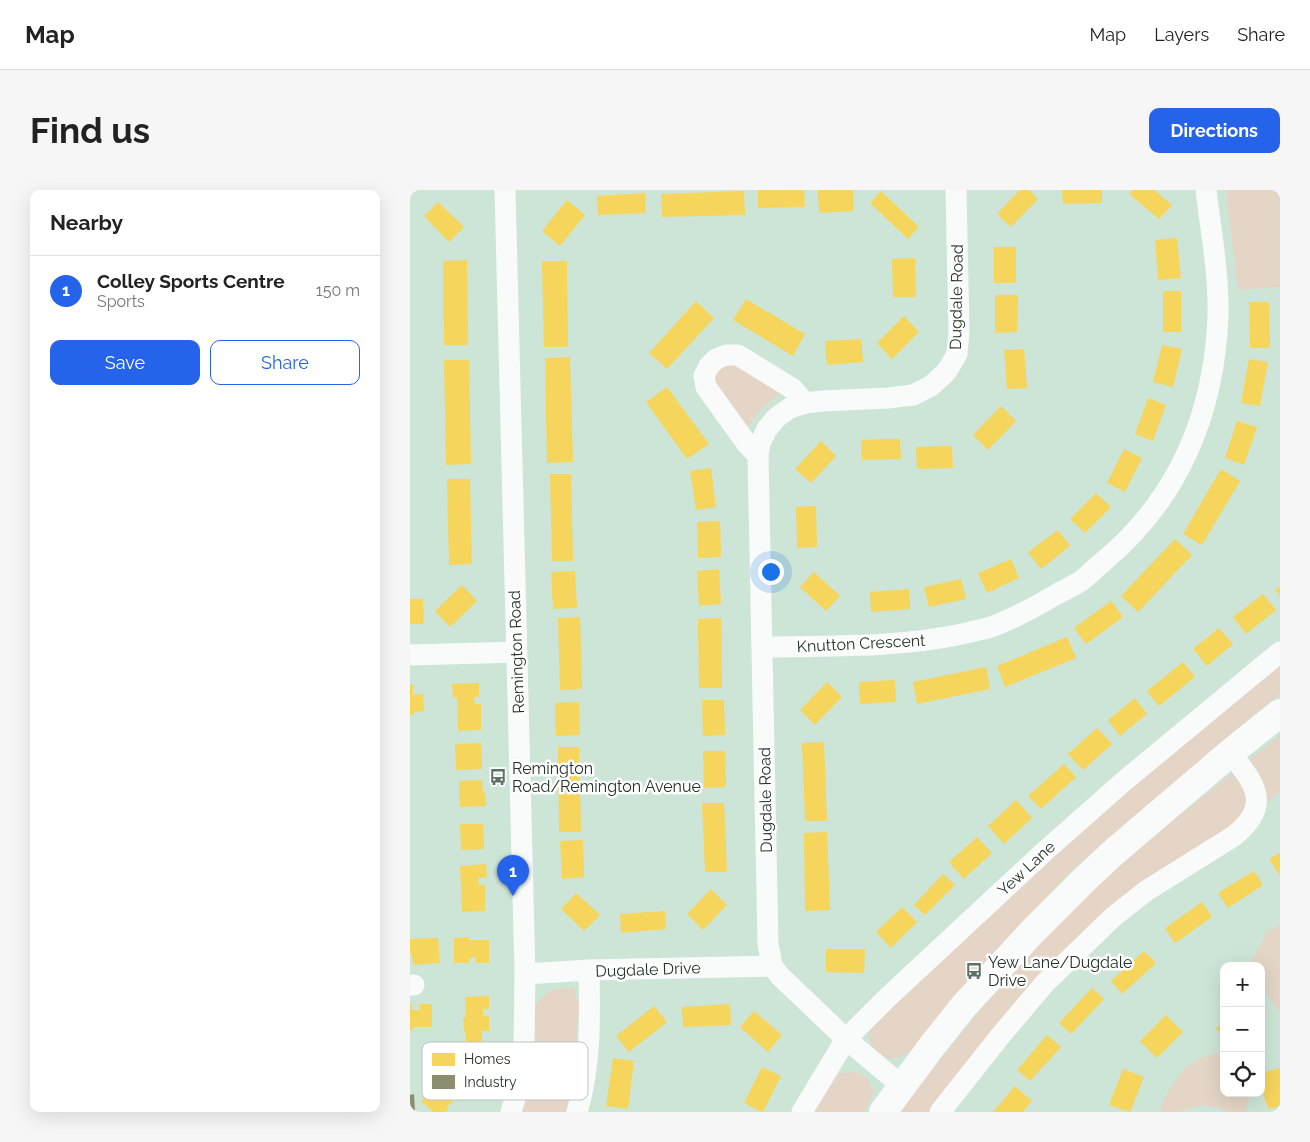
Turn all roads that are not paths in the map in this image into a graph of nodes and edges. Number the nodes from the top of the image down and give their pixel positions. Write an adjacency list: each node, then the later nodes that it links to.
1 (505, 190): 7 (street, Remington Road)
2 (956, 190): 4 (street, Dugdale Road)
3 (1206, 190): 6 (street, Knutton Crescent)
4 (805, 402): 5 (street, Dugdale Road); 5 (street)
5 (758, 456): 6 (street, Dugdale Road)
6 (762, 647): 12 (street, Dugdale Road)
7 (516, 652): 9 (street); 14 (street, Remington Road)
8 (1280, 652): 15 (street, Yew Lane)
9 (410, 655)
10 (1280, 713): 11 (main road)
11 (1230, 753): 18 (main road); 23 (street)
12 (772, 966): 13 (street, Dugdale Drive); 15 (street)
13 (589, 970): 14 (street, Dugdale Drive); 17 (street)
14 (525, 974): 16 (street, Remington Road)
15 (846, 1040): 18 (street); 21 (street, Yew Lane)
16 (524, 1042)
17 (588, 1058)
18 (902, 1086): 22 (main road)
19 (515, 1100): 20 (street, Remington Road)
20 (511, 1112)
21 (802, 1112)
22 (883, 1112)
23 (940, 1112)

